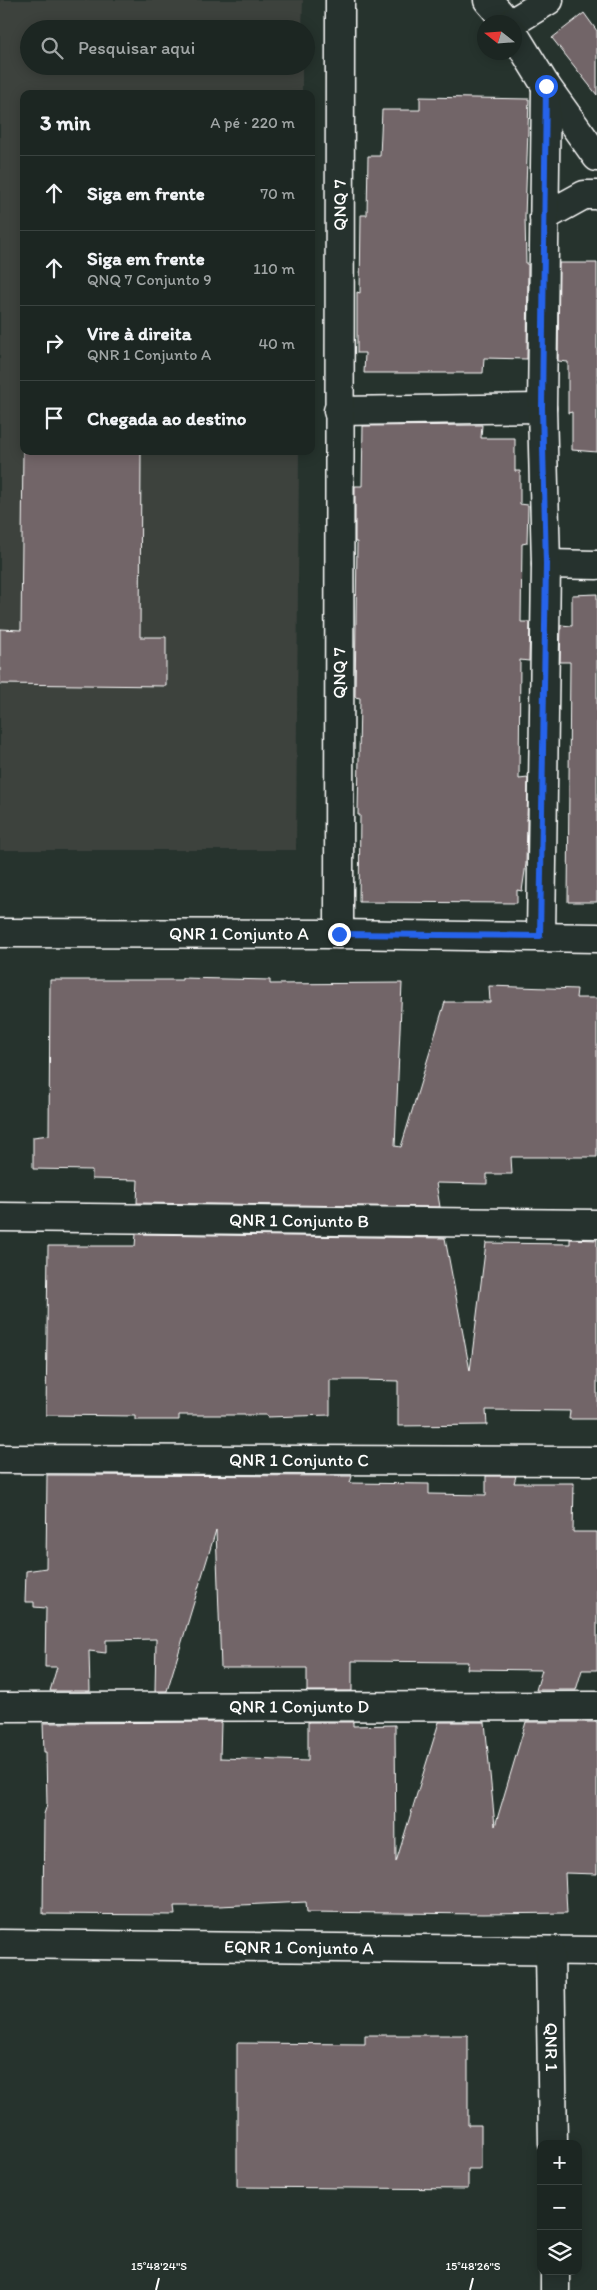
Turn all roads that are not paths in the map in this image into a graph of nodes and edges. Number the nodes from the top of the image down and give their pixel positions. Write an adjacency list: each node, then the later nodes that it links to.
1 (340, 0): 12 (street, QNQ 7)
2 (488, 0): 4 (street)
3 (549, 0): 5 (street)
4 (501, 15)
5 (522, 16)
6 (522, 47): 7 (street)
7 (546, 86): 8 (street); 10 (street)
8 (597, 157)
9 (597, 195): 10 (street)
10 (544, 216): 11 (street)
11 (542, 408): 12 (street); 13 (street)
12 (338, 411): 16 (street, QNQ 7)
13 (546, 564): 14 (street); 17 (street)
14 (597, 565)
15 (0, 933): 16 (street, QNR 1 Conjunto A)
16 (339, 934): 17 (street, QNR 1 Conjunto A)
17 (540, 936): 18 (street, QNR 1 Conjunto A)
18 (597, 938)
19 (0, 1217): 20 (street, QNR 1 Conjunto B)
20 (597, 1224)
21 (0, 1459): 22 (street, QNR 1 Conjunto C)
22 (597, 1461)
23 (597, 1706): 24 (street, QNR 1 Conjunto D)
24 (0, 1707)
25 (0, 1944): 26 (street, EQNR 1 Conjunto A)
26 (550, 1951): 27 (street, EQNR 1 Conjunto A); 28 (street, QNR 1)
27 (597, 1951)
28 (553, 2140)
29 (555, 2275): 30 (street)
30 (555, 2290)

